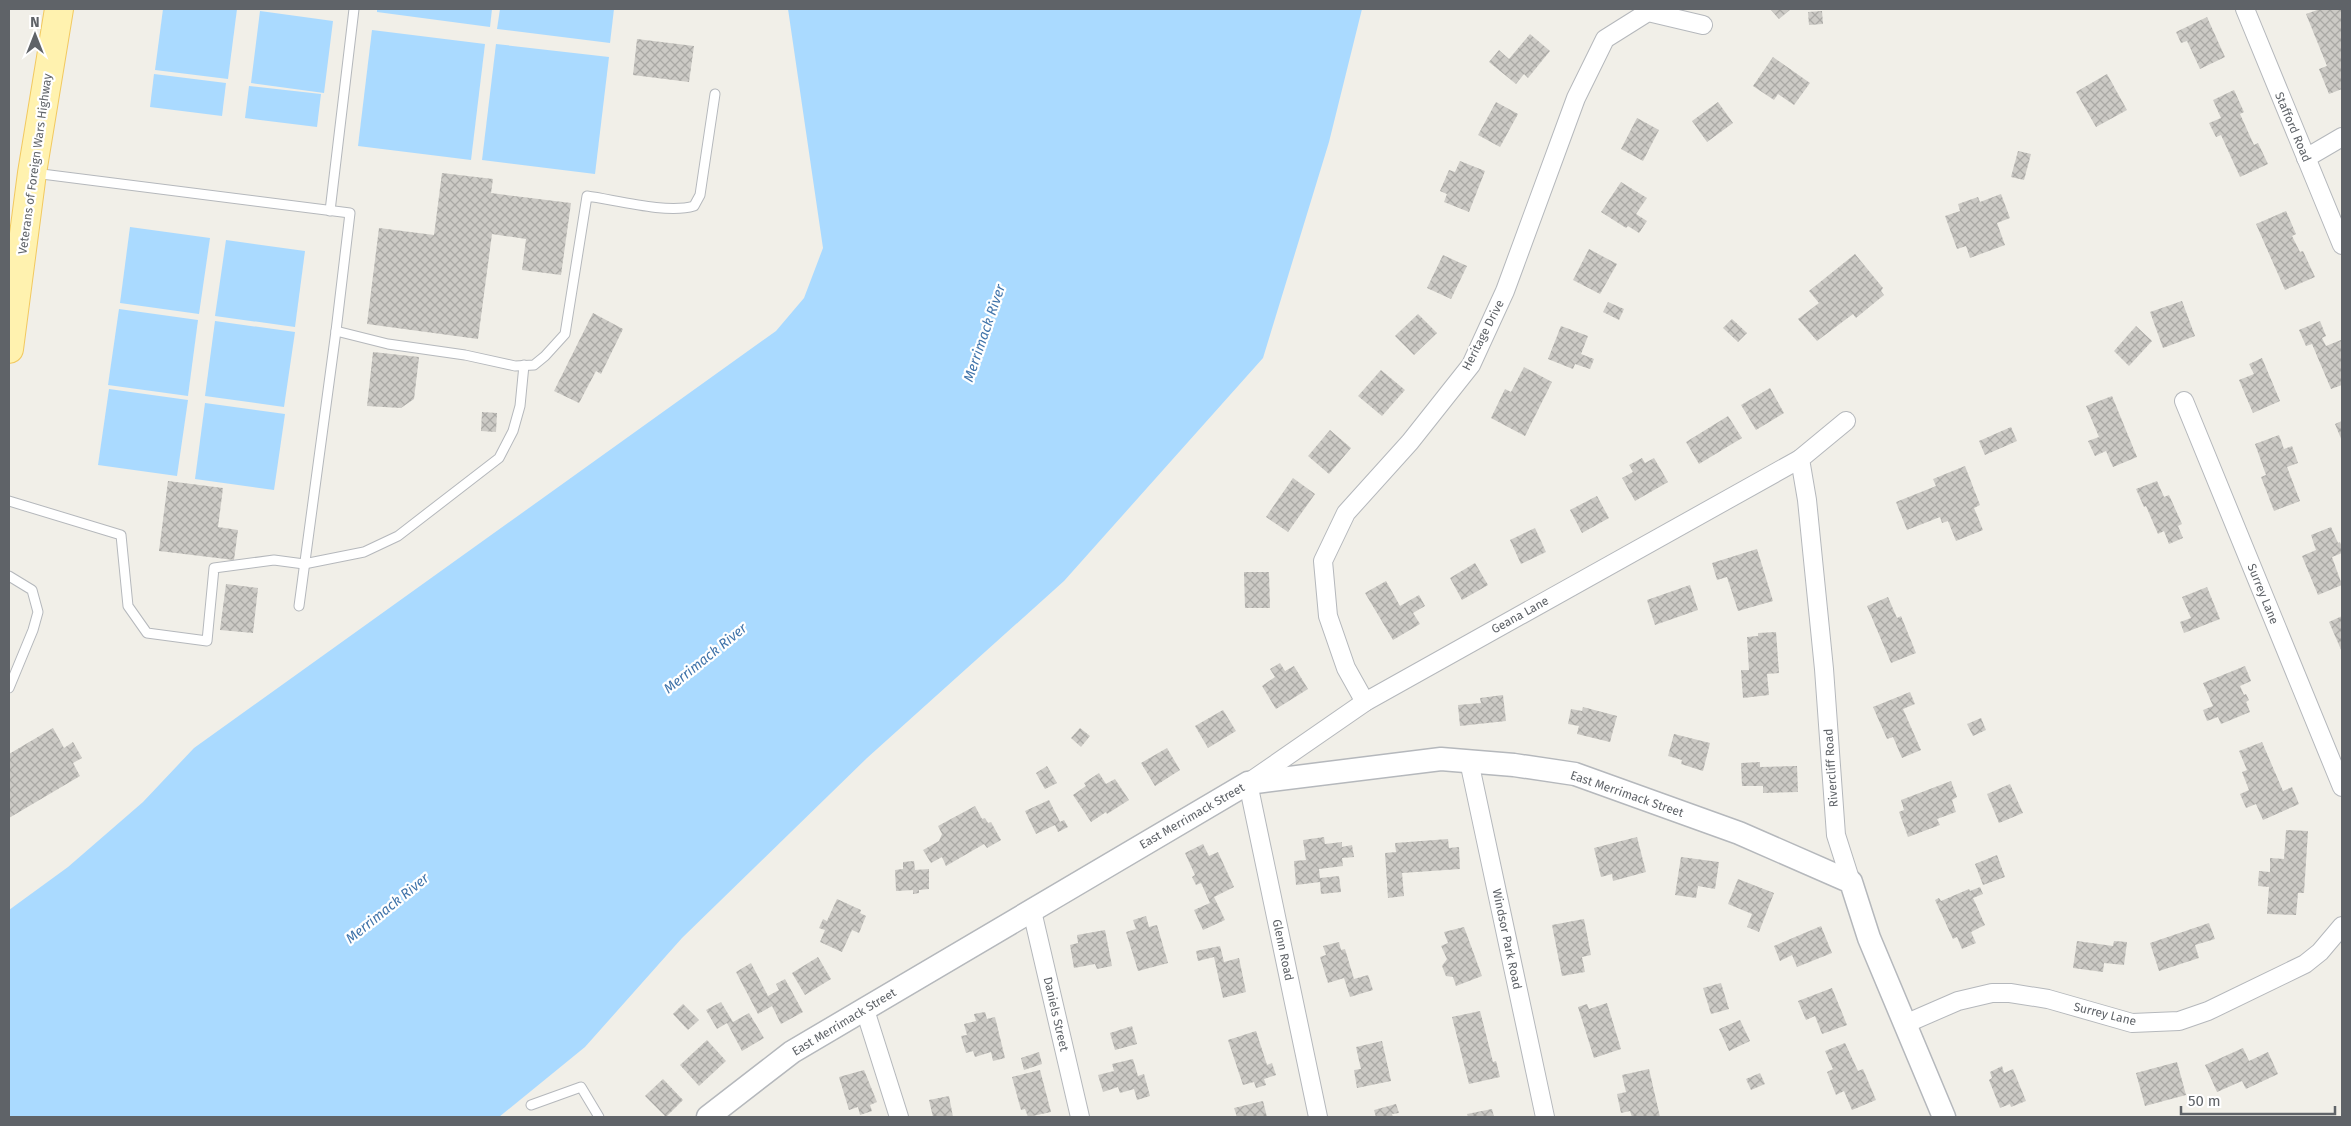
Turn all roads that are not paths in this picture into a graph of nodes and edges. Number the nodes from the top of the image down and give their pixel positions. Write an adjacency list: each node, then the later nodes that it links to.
1 (59, 9): 8 (main road, Veterans of Foreign Wars Highway)
2 (354, 9): 9 (lane)
3 (2245, 9): 7 (street, Stafford Road)
4 (1703, 25): 22 (street, Heritage Drive)
5 (714, 94): 13 (lane)
6 (2342, 137): 7 (street)
7 (2306, 158): 10 (street, Stafford Road)
8 (32, 173): 9 (lane); 12 (main road, Veterans of Foreign Wars Highway)
9 (330, 211): 11 (lane)
10 (2342, 245)
11 (336, 331): 13 (lane); 18 (lane)
12 (9, 349)
13 (524, 365): 18 (lane)
14 (2184, 401): 25 (street, Surrey Lane)
15 (1846, 421): 16 (street)
16 (1800, 459): 22 (street, Geana Lane); 26 (street, Rivercliff Road)
17 (9, 501): 18 (lane)
18 (304, 564): 20 (lane)
19 (9, 576): 21 (lane)
20 (299, 606)
21 (9, 688)
22 (1364, 702): 24 (street, Geana Lane)
23 (1469, 761): 24 (street, East Merrimack Street); 26 (street, East Merrimack Street); 37 (street, Windsor Park Road)
24 (1248, 783): 27 (street, East Merrimack Street); 36 (street, Glenn Road)
25 (2342, 787)
26 (1851, 882): 30 (street, Rivercliff Road)
27 (1032, 911): 29 (street, East Merrimack Street); 35 (street, Daniels Street)
28 (2342, 926): 30 (street, Surrey Lane)
29 (865, 1010): 33 (street, East Merrimack Street); 34 (street)
30 (1905, 1024): 38 (street, Rivercliff Road)
31 (531, 1104): 32 (lane)
32 (599, 1117)
33 (708, 1117)
34 (899, 1117)
35 (1080, 1117)
36 (1318, 1117)
37 (1545, 1117)
38 (1944, 1117)

